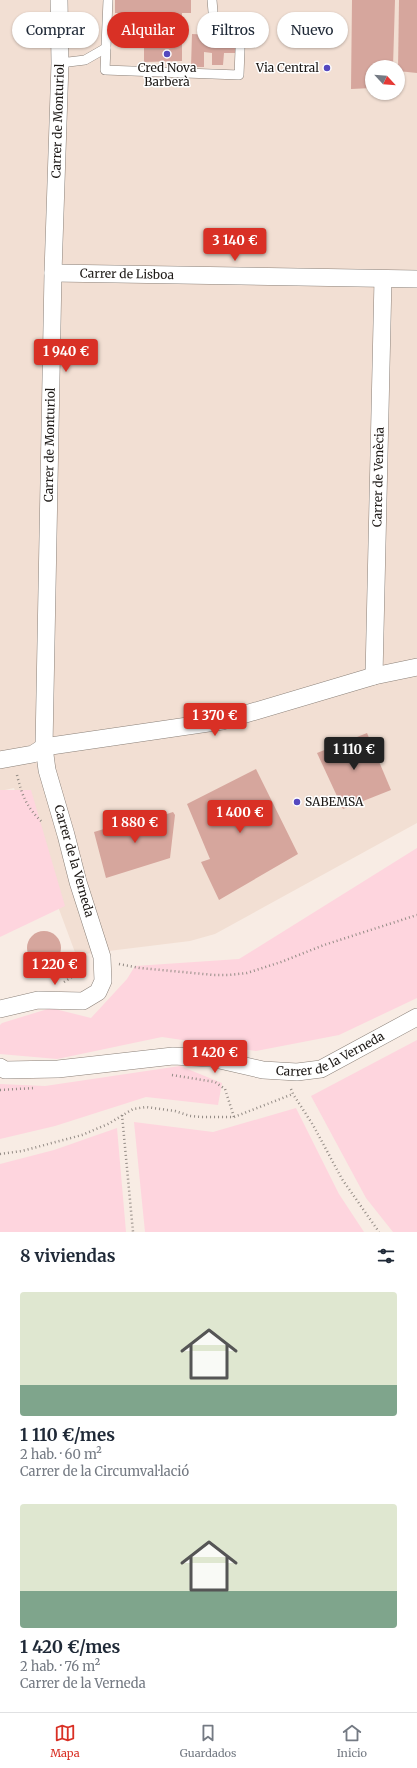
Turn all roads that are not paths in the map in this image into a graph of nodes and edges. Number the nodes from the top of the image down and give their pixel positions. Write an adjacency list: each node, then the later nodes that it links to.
1 (59, 0): 5 (street, Carrer de Monturiol)
2 (108, 0): 4 (lane)
3 (212, 0): 4 (lane)
4 (106, 48): 5 (lane)
5 (60, 63): 6 (street, Carrer de Monturiol)
6 (53, 273): 7 (street, Carrer de Lisboa); 11 (street, Carrer de Monturiol)
7 (383, 279): 8 (street, Carrer de Lisboa); 10 (street, Carrer de Venècia)
8 (417, 280)
9 (417, 666): 10 (street)
10 (374, 676): 11 (street)
11 (44, 746): 12 (street); 13 (street, Carrer de la Verneda)
12 (0, 760)
13 (0, 1009)
14 (417, 1017): 15 (street, Carrer de la Verneda)
15 (0, 1067)

